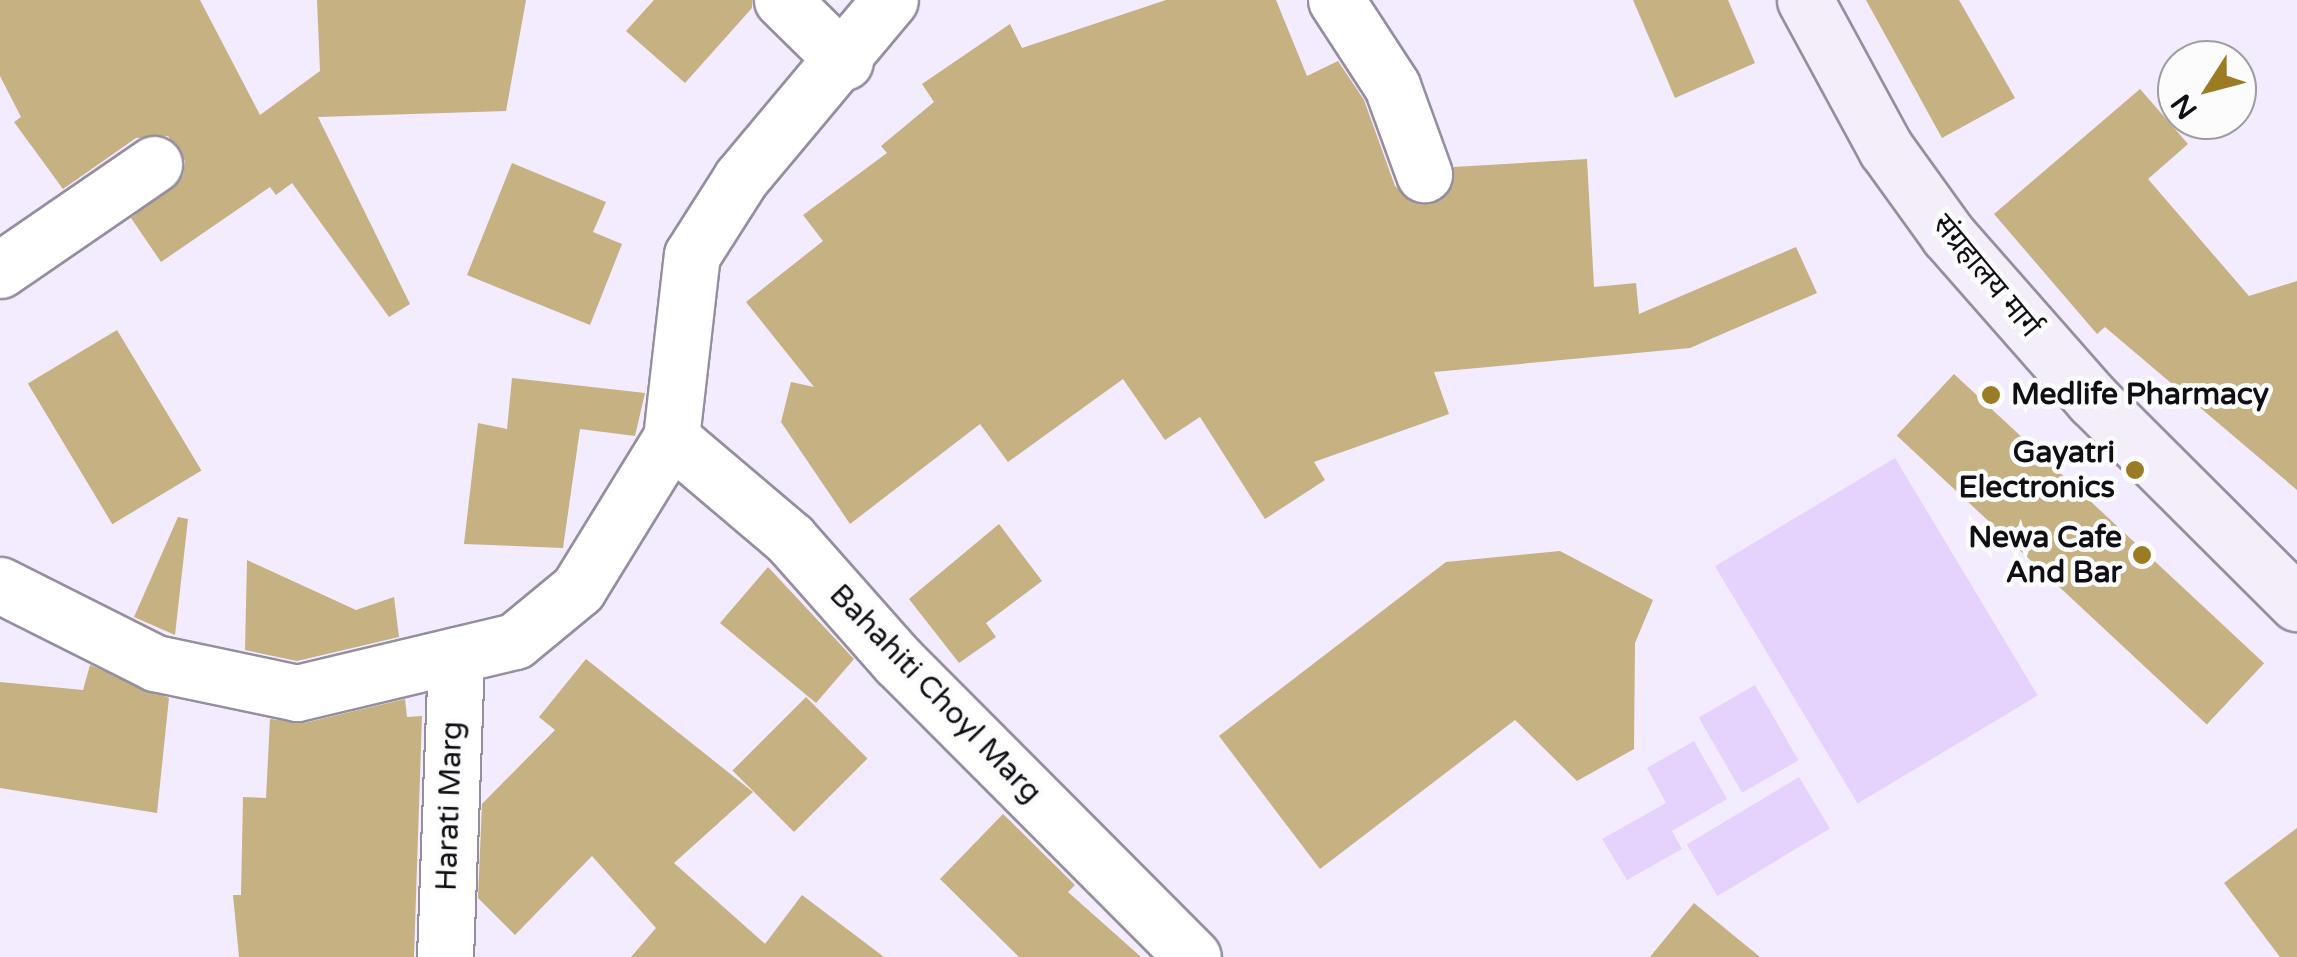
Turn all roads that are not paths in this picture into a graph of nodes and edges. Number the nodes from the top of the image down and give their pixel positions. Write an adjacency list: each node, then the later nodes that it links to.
1 (782, 0): 5 (street)
2 (890, 0): 5 (street)
3 (1336, 0): 7 (street)
4 (1806, 0): 11 (main road, संग्रहालय मार्ग)
5 (845, 62): 9 (street)
6 (154, 164): 8 (street)
7 (1424, 174)
8 (0, 270)
9 (671, 438): 12 (street); 14 (street, Bahahiti Choyl Marg)
10 (0, 585): 12 (street)
11 (2297, 604)
12 (456, 655): 13 (street, Harati Marg)
13 (445, 957)
14 (1193, 957)

